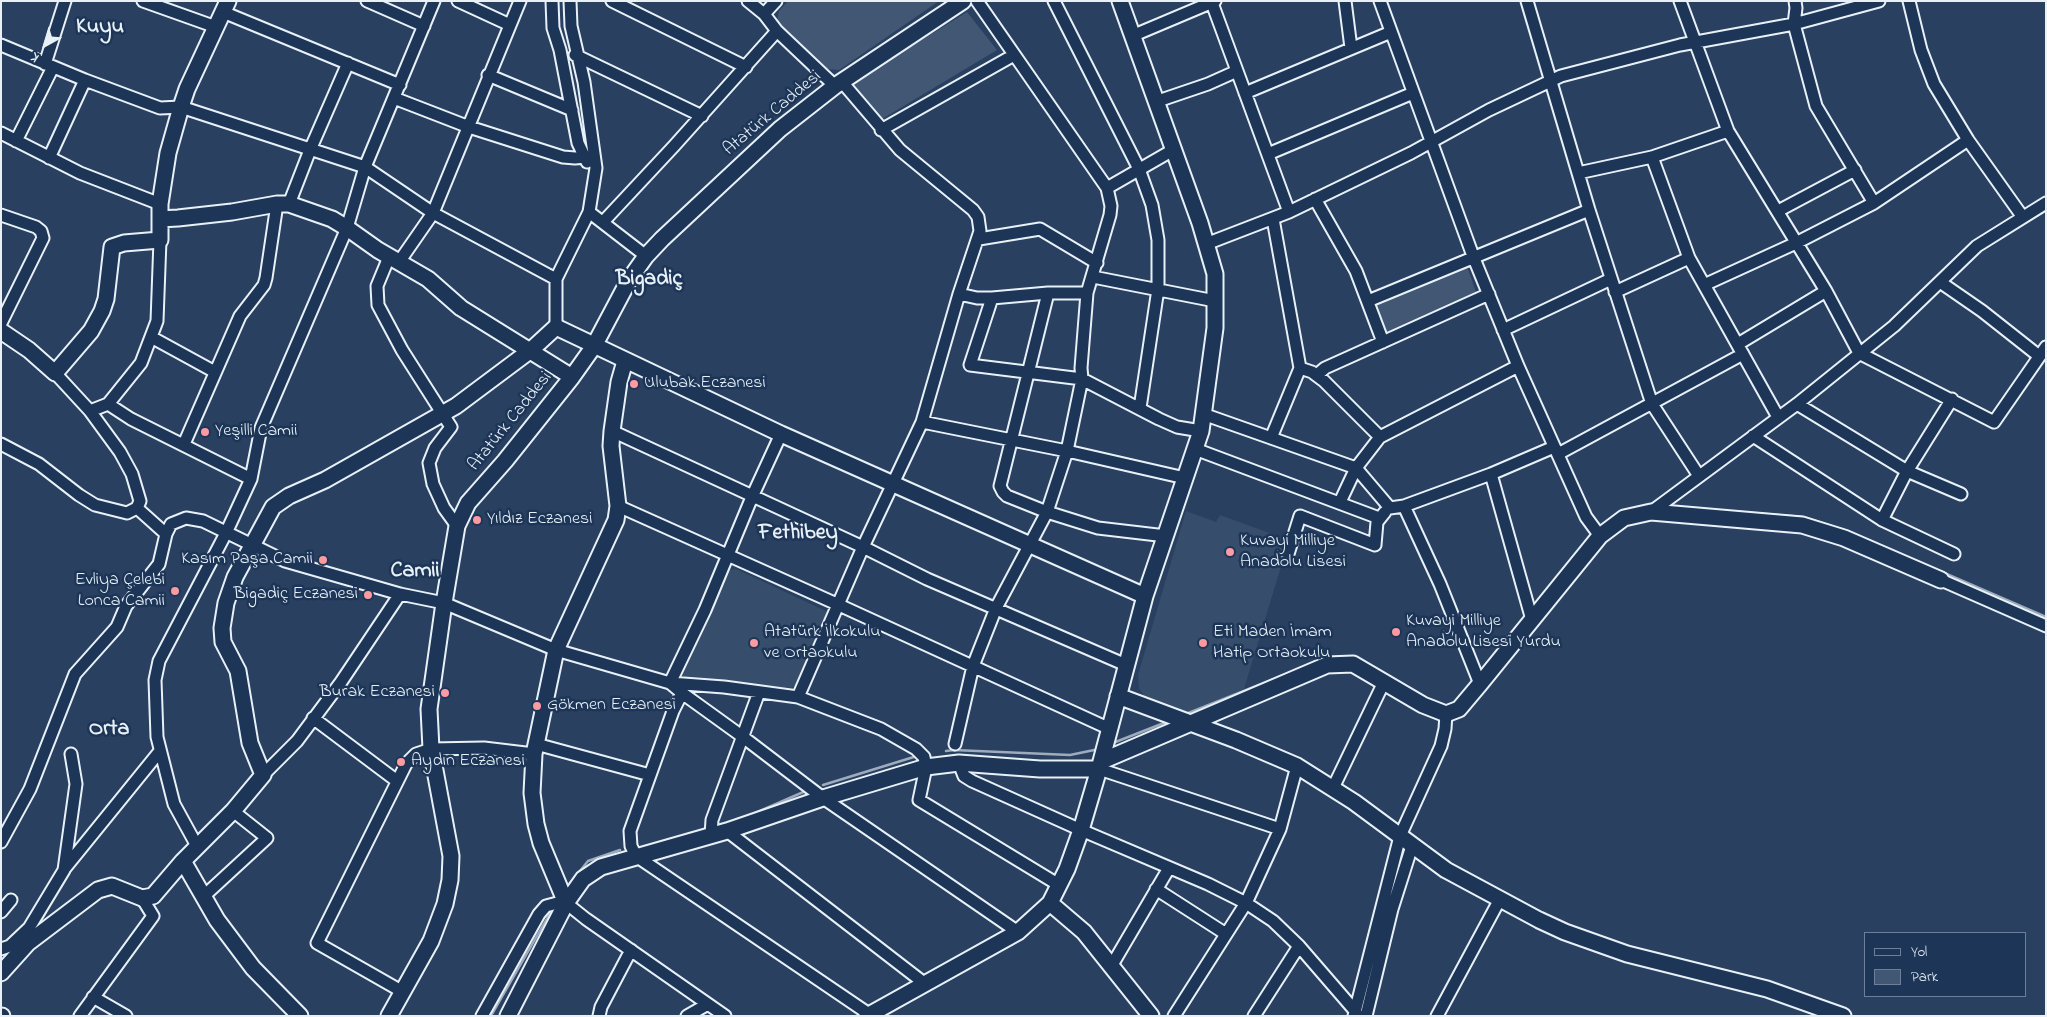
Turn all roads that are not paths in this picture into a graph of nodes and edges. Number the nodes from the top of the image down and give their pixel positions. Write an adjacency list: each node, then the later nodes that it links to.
1 (65, 1): 40 (street)
2 (143, 1): 29 (street)
3 (367, 1): 28 (street)
4 (434, 1): 28 (street)
5 (458, 1): 27 (street)
6 (520, 1): 27 (street)
7 (552, 1): 36 (street)
8 (570, 1): 38 (street)
9 (612, 1): 41 (street)
10 (748, 1): 25 (street)
11 (776, 1): 25 (street)
12 (963, 1): 46 (street, Atatürk Caddesi)
13 (976, 1): 37 (street)
14 (1054, 1): 70 (street)
15 (1120, 1): 32 (street)
16 (1345, 1): 35 (street)
17 (1380, 1): 31 (street)
18 (1527, 1): 45 (street)
19 (1680, 1): 33 (street)
20 (1795, 1): 26 (street)
21 (1879, 1): 26 (street)
22 (1909, 1): 59 (street)
23 (1214, 2): 32 (street); 42 (street)
24 (226, 7): 29 (street); 39 (street)
25 (764, 14): 30 (street)
26 (1794, 24): 33 (street); 71 (street)
27 (510, 25): 43 (street)
28 (424, 26): 47 (street)
29 (216, 27): 52 (street)
30 (777, 31): 41 (street); 46 (street)
31 (1391, 32): 35 (street); 49 (street)
32 (1132, 36): 51 (street)
33 (1694, 44): 45 (street); 57 (street)
34 (1, 45): 40 (street)
35 (1351, 48): 48 (street)
36 (560, 50): 38 (street); 53 (street)
37 (1014, 55): 56 (street); 73 (street)
38 (579, 56): 54 (street); 69 (street)
39 (348, 64): 47 (street); 62 (street)
40 (49, 65): 44 (street); 60 (street)
41 (746, 67): 54 (street)
42 (1237, 71): 48 (street); 51 (street)
43 (488, 75): 53 (street); 55 (street)
44 (85, 80): 52 (street); 67 (street)
45 (1551, 80): 61 (street); 72 (street)
46 (839, 84): 56 (street); 93 (street, Atatürk Caddesi)
47 (400, 85): 50 (street)
48 (1245, 93): 64 (street)
49 (1413, 93): 61 (street); 64 (street)
50 (394, 98): 55 (street); 68 (street)
51 (1155, 102): 63 (street)
52 (181, 107): 62 (street); 80 (street)
53 (572, 110): 65 (street)
54 (702, 116): 87 (street)
55 (469, 127): 65 (street); 83 (street)
56 (881, 130): 89 (street)
57 (1728, 131): 66 (street); 79 (street)
58 (1, 133): 60 (street)
59 (1968, 140): 75 (street); 85 (street)
60 (16, 141): 67 (street)
61 (1430, 141): 74 (street); 94 (street)
62 (310, 150): 68 (street); 77 (street)
63 (1173, 150): 70 (street); 92 (street)
64 (1268, 154): 82 (street)
65 (584, 156): 69 (street)
66 (1652, 157): 72 (street); 95 (street)
67 (49, 158): 80 (street)
68 (365, 167): 83 (street); 88 (street)
69 (596, 168): 81 (street)
70 (1139, 169): 73 (street); 103 (street)
71 (1855, 170): 75 (street); 79 (street)
72 (1578, 173): 78 (street)
73 (1108, 188): 97 (street)
74 (1316, 199): 82 (street); 112 (street)
75 (1874, 203): 91 (street)
76 (2046, 203): 85 (street)
77 (283, 204): 80 (street); 88 (street); 127 (street)
78 (1589, 210): 94 (street); 100 (street)
79 (1778, 211): 91 (street)
80 (160, 212): 90 (street)
81 (589, 212): 87 (street); 99 (street)
82 (1289, 212): 86 (street)
83 (433, 213): 96 (street); 99 (street)
84 (1, 215): 113 (street)
85 (2022, 216): 101 (street)
86 (1273, 220): 92 (street); 126 (street)
87 (603, 222): 93 (street)
88 (347, 228): 96 (street); 160 (street)
89 (979, 239): 97 (street); 108 (street)
90 (160, 240): 117 (street); 128 (street)
91 (1796, 243): 102 (street); 104 (street)
92 (1206, 244): 111 (street)
93 (646, 256): 119 (street, Atatürk Caddesi)
94 (1473, 256): 109 (street); 112 (street)
95 (1690, 258): 102 (street); 106 (street)
96 (394, 259): 121 (street); 140 (street)
97 (1097, 263): 98 (street)
98 (1093, 277): 103 (street); 107 (street)
99 (556, 279): 114 (street)
100 (1611, 279): 106 (street); 115 (street)
101 (1940, 282): 122 (street); 123 (street)
102 (1704, 285): 120 (street)
103 (1158, 291): 111 (street); 137 (street)
104 (1826, 291): 120 (street); 123 (street)
105 (1048, 292): 107 (street); 110 (street); 129 (street)
106 (1616, 292): 135 (street)
107 (1087, 293): 132 (street)
108 (959, 294): 110 (street); 142 (street)
109 (1488, 294): 115 (street); 118 (street)
110 (992, 298): 129 (street)
111 (1215, 301): 139 (street)
112 (1368, 301): 118 (street)
113 (1, 323)
114 (556, 327): 119 (street); 121 (street)
115 (1503, 330): 125 (street)
116 (1, 331): 128 (street)
117 (151, 337): 127 (street); 134 (street)
118 (1383, 342): 130 (street)
119 (594, 346): 124 (street); 131 (street, Atatürk Caddesi)
120 (1740, 349): 135 (street); 141 (street)
121 (531, 350): 131 (street); 140 (street)
122 (2042, 351): 133 (street)
123 (1859, 353): 133 (street); 136 (street)
124 (626, 361): 143 (street); 145 (street)
125 (1518, 366): 147 (street); 154 (street)
126 (1300, 368): 130 (street); 148 (street)
127 (215, 372): 151 (street)
128 (55, 373): 138 (street)
129 (1028, 374): 132 (street); 149 (street)
130 (1317, 375): 147 (street)
131 (572, 377): 173 (street, Atatürk Caddesi)
132 (1082, 379): 137 (street); 153 (street)
133 (1952, 399): 156 (street)
134 (108, 404): 138 (street); 151 (street)
135 (1652, 404): 154 (street); 158 (street)
136 (1797, 404): 141 (street); 156 (street)
137 (1140, 408): 144 (street)
138 (90, 411): 167 (street)
139 (1203, 414): 144 (street); 148 (street)
140 (442, 415): 173 (street); 179 (street)
141 (1778, 417): 146 (street)
142 (922, 422): 149 (street); 161 (street)
143 (612, 431): 163 (street); 165 (street)
144 (1201, 431): 152 (street)
145 (781, 434): 161 (street); 163 (street)
146 (1753, 436): 158 (street); 172 (street)
147 (1380, 437): 155 (street)
148 (1272, 438): 155 (street)
149 (1012, 440): 153 (street); 169 (street)
150 (1, 444): 167 (street)
151 (184, 444): 160 (street)
152 (1195, 448): 159 (street); 164 (street)
153 (1067, 451): 159 (street); 169 (street)
154 (1556, 451): 157 (street); 177 (street)
155 (1356, 468): 164 (street); 168 (street)
156 (1907, 471): 162 (street); 172 (street)
157 (1491, 474): 166 (street); 190 (street)
158 (1699, 476): 170 (street)
159 (1185, 478): 176 (street)
160 (252, 479): 174 (street)
161 (892, 484): 178 (street); 180 (street)
162 (1961, 494)
163 (752, 497): 180 (street); 183 (street)
164 (1340, 502): 171 (street)
165 (618, 506): 183 (street); 192 (street)
166 (1404, 506): 168 (street); 197 (street)
167 (137, 508): 175 (street)
168 (1390, 508): 171 (street)
169 (1047, 512): 176 (street); 178 (street)
170 (1651, 512): 177 (street); 184 (street)
171 (1379, 518): 181 (street)
172 (1882, 520): 182 (street)
173 (457, 526): 187 (street, Atatürk Caddesi)
174 (226, 533): 175 (street); 179 (street); 210 (street)
175 (166, 534): 227 (street)
176 (1166, 536): 186 (street)
177 (1600, 536): 190 (street)
178 (1030, 545): 186 (street); 189 (street)
179 (252, 546): 185 (street); 216 (street)
180 (863, 547): 188 (street); 189 (street)
181 (1288, 554)
182 (1954, 554)
183 (729, 555): 188 (street); 196 (street)
184 (1940, 580): 191 (street)
185 (400, 594): 187 (street); 203 (street)
186 (1145, 596): 193 (street)
187 (444, 603): 192 (street); 208 (street, Atatürk Caddesi)
188 (839, 604): 194 (street); 201 (street)
189 (996, 608): 193 (street); 194 (street)
190 (1532, 620): 197 (street)
191 (2046, 626)
192 (556, 650): 196 (street); 209 (street)
193 (1126, 665): 200 (street)
194 (973, 666): 205 (street); 207 (street)
195 (1384, 682): 202 (street); 204 (street); 219 (street)
196 (670, 683): 198 (street); 199 (street)
197 (1480, 684): 202 (street)
198 (759, 692): 201 (street); 206 (street)
199 (682, 693): 206 (street); 217 (street)
200 (1118, 696): 204 (street); 205 (street)
201 (798, 697): 215 (street)
202 (1446, 714): 226 (street)
203 (312, 718): 216 (street); 218 (street)
204 (1191, 723): 213 (street); 214 (street)
205 (1110, 729): 213 (street)
206 (743, 737): 220 (street); 225 (street)
207 (955, 744)
208 (431, 749): 209 (street); 218 (street); 252 (street, Atatürk Caddesi)
209 (535, 749): 217 (street); 240 (street)
210 (160, 751): 228 (street); 233 (street)
211 (71, 754): 233 (street)
212 (959, 763): 213 (street); 215 (street); 223 (street)
213 (1100, 765): 222 (street); 223 (street)
214 (1297, 766): 219 (street); 222 (street)
215 (926, 767): 220 (street); 234 (street)
216 (263, 775): 221 (street)
217 (650, 775): 230 (street)
218 (397, 781): 252 (street)
219 (1333, 788): 226 (street)
220 (823, 798): 224 (street); 244 (street)
221 (233, 811): 228 (street); 236 (street)
222 (1280, 829): 242 (street)
223 (1081, 830): 232 (street); 234 (street)
224 (727, 831): 225 (street); 251 (street)
225 (711, 834): 230 (street)
226 (1400, 836): 229 (street); 257 (street)
227 (1, 842)
228 (197, 846): 231 (street)
229 (1412, 846): 238 (street); 257 (street)
230 (636, 856): 240 (street); 256 (street)
231 (183, 861): 236 (street); 237 (street)
232 (1169, 868): 235 (street); 242 (street)
233 (64, 870): 248 (street)
234 (1059, 885): 241 (street)
235 (1156, 889): 245 (street); 249 (street)
236 (204, 896): 255 (street)
237 (142, 898): 248 (street); 253 (street)
238 (1500, 899): 269 (street); 270 (street)
239 (11, 900): 243 (street)
240 (566, 902): 247 (street); 261 (street); 262 (street)
241 (1050, 903): 244 (street); 249 (street)
242 (1246, 903): 245 (street); 246 (street)
243 (1, 912)
244 (1018, 932): 251 (street)
245 (1226, 934): 267 (street)
246 (1299, 946): 257 (street); 268 (street)
247 (631, 950): 254 (street); 263 (street)
248 (7, 954): 250 (street)
249 (1112, 965): 266 (street)
250 (1, 972)
251 (924, 984): 256 (street)
252 (403, 992): 260 (street, Atatürk Caddesi)
253 (93, 997): 258 (street); 259 (street)
254 (708, 1004): 264 (street); 265 (street)
255 (296, 1014)
256 (868, 1015)
257 (1359, 1015)
258 (80, 1016)
259 (126, 1016)
260 (388, 1016)
261 (482, 1016)
262 (508, 1016)
263 (599, 1016)
264 (687, 1016)
265 (726, 1016)
266 (1151, 1016)
267 (1174, 1016)
268 (1254, 1016)
269 (1437, 1016)
270 (1844, 1016)

